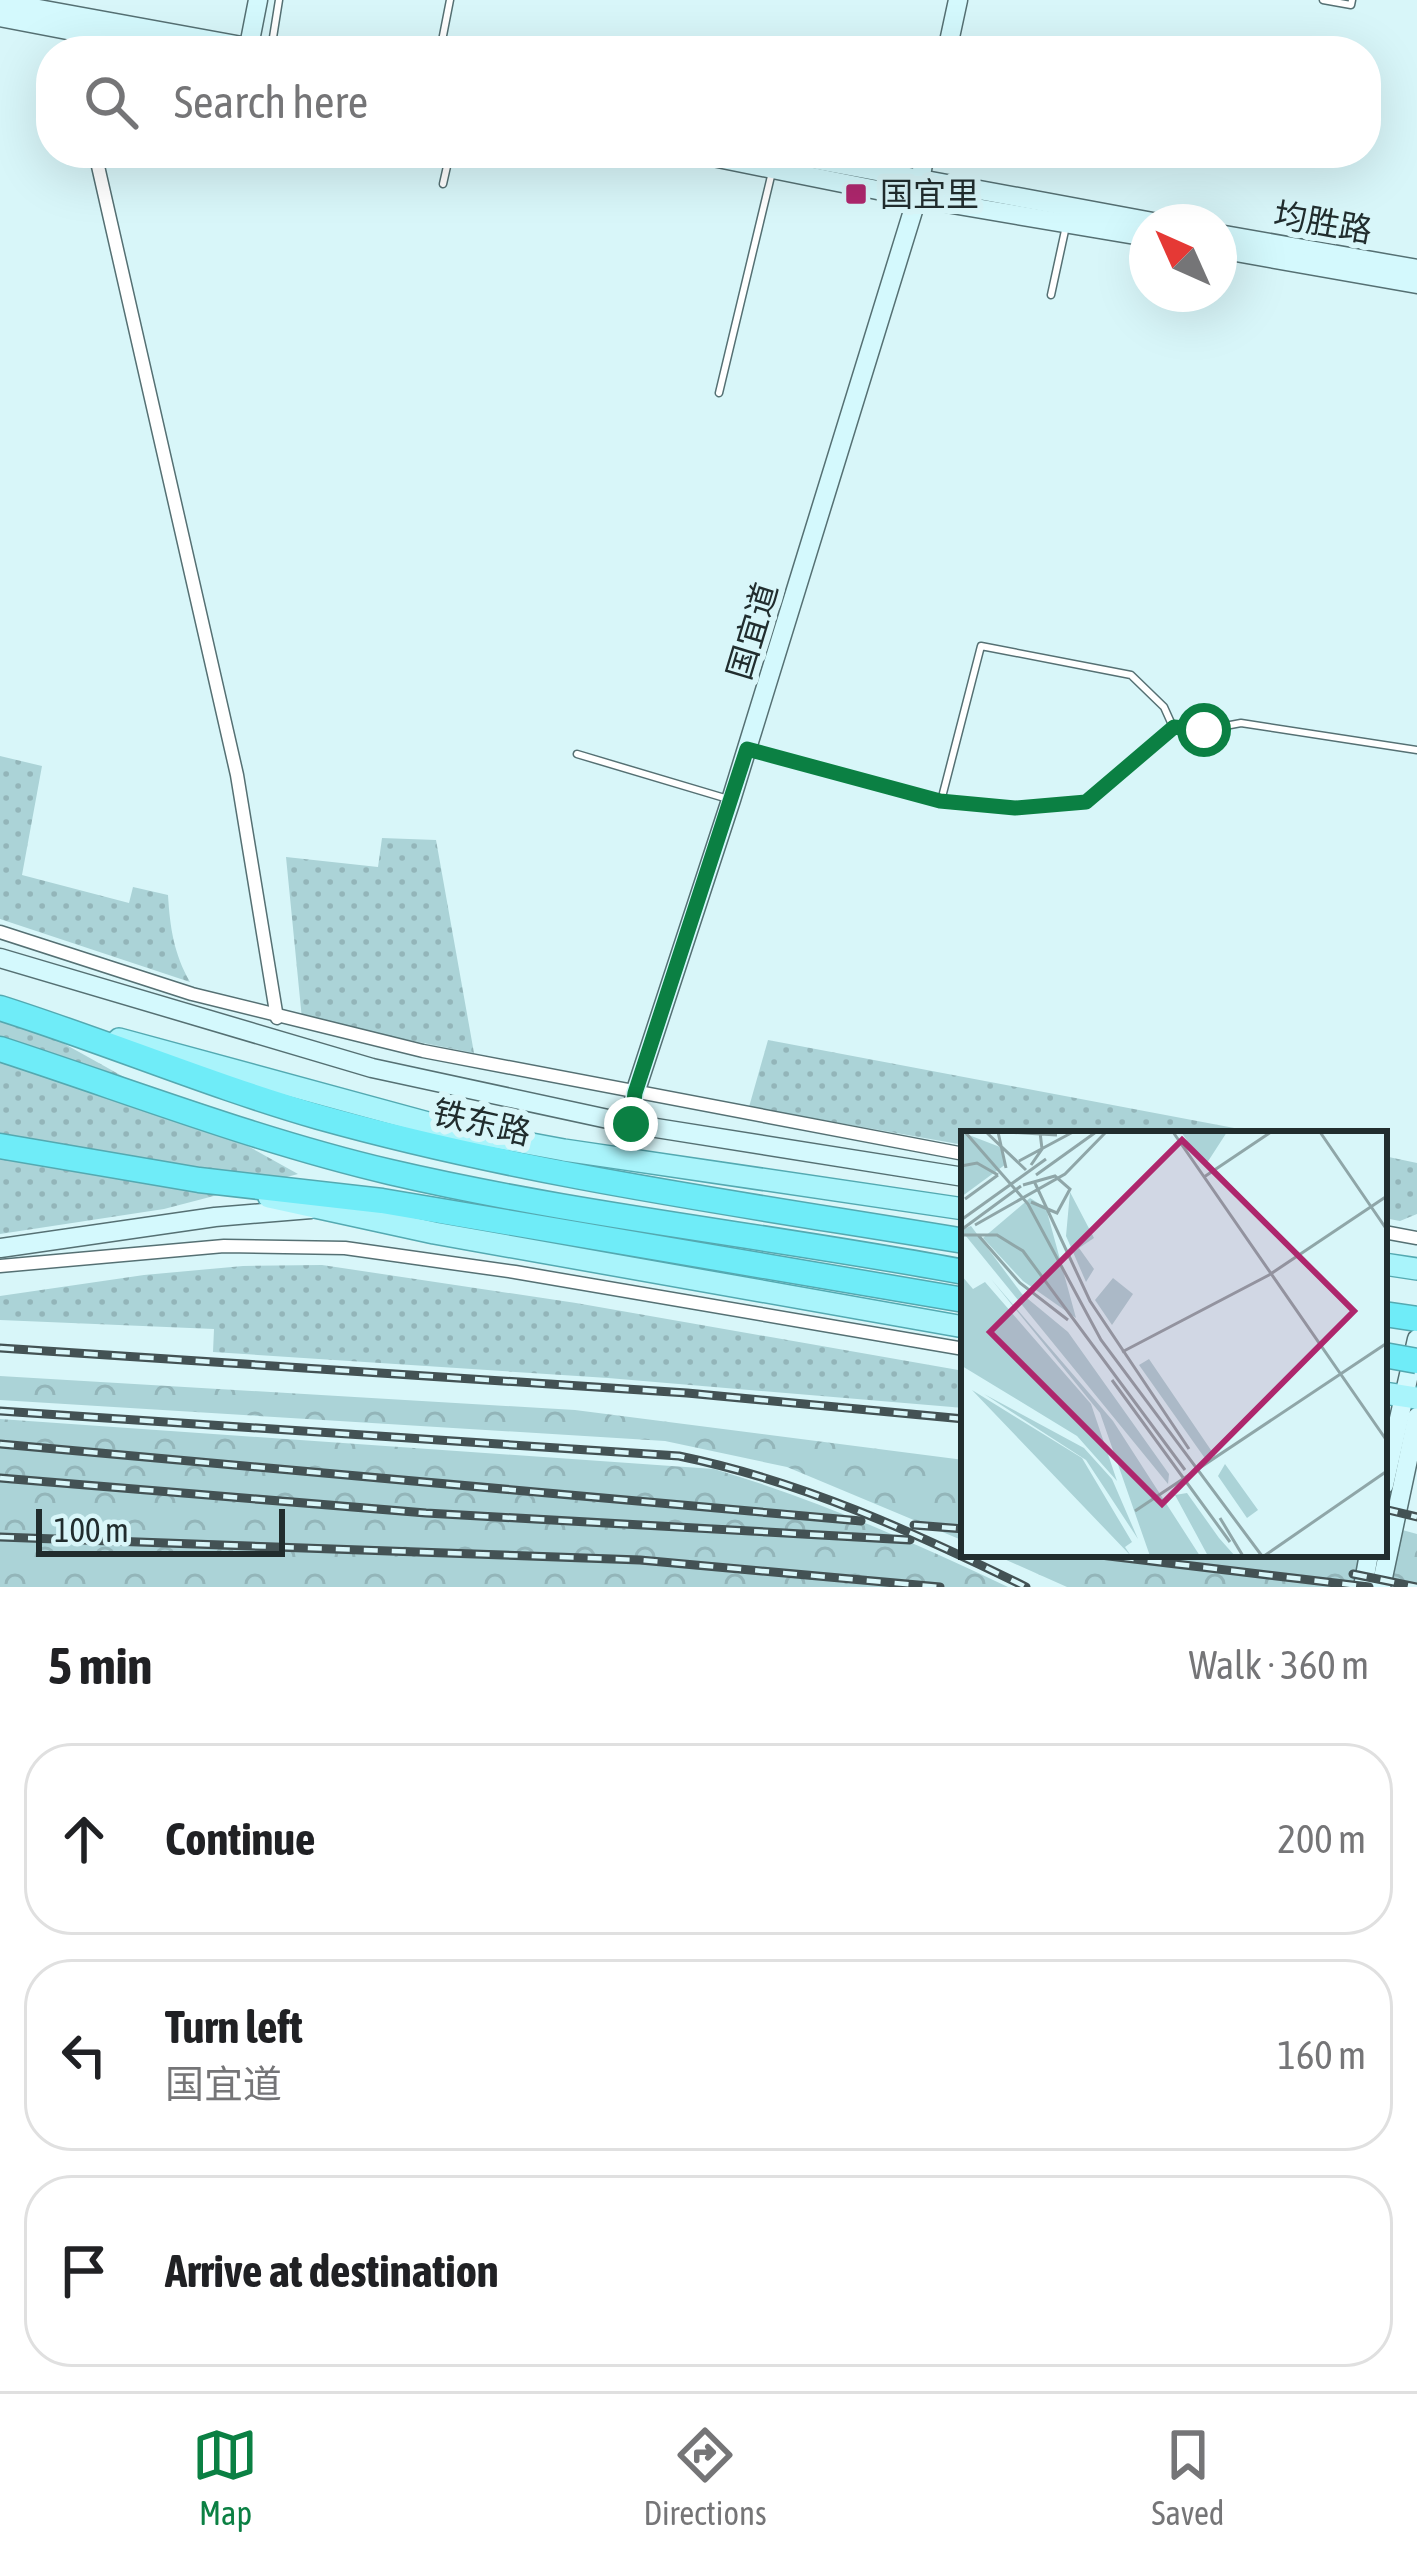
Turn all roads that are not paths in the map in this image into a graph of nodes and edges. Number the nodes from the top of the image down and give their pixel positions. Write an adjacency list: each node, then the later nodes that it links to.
1 (258, 0): 11 (street)
2 (279, 0): 12 (lane)
3 (450, 0): 13 (lane)
4 (958, 0): 14 (street)
5 (1323, 0): 6 (lane)
6 (1352, 0)
7 (0, 2): 10 (street)
8 (0, 17): 9 (street)
9 (70, 36)
10 (183, 36)
11 (259, 36)
12 (265, 36)
13 (443, 36)
14 (950, 36)
15 (98, 168): 42 (street)
16 (446, 168): 20 (lane)
17 (774, 168): 30 (lane)
18 (810, 168): 21 (street)
19 (923, 168): 21 (street, 国宜道)
20 (442, 184)
21 (918, 190): 22 (street); 23 (street); 32 (street, 国宜道)
22 (1129, 219)
23 (1067, 223): 24 (street); 29 (lane)
24 (1129, 234)
25 (1237, 237): 27 (street, 均胜路)
26 (1237, 253): 28 (street, 均胜路)
27 (1417, 269)
28 (1417, 284)
29 (1051, 295)
30 (719, 393)
31 (1174, 727): 33 (lane); 36 (lane); 36 (lane)
32 (747, 749): 35 (street, 国宜道); 36 (lane)
33 (1417, 750)
34 (577, 754): 35 (lane)
35 (731, 800): 44 (street, 国宜道)
36 (940, 801)
37 (0, 932): 42 (street, 铁东路)
38 (0, 948): 40 (street, 铁东路)
39 (0, 958): 40 (street, 铁东路)
40 (45, 972): 45 (street, 铁东路)
41 (12, 1012): 52 (main road); 55 (highway, 铁东路)
42 (277, 1018): 44 (street, 铁东路)
43 (0, 1049): 60 (highway, 铁东路)
44 (635, 1093): 45 (street, 国宜道); 47 (street, 铁东路)
45 (631, 1124): 48 (street, 铁东路)
46 (0, 1146): 49 (highway)
47 (961, 1153)
48 (961, 1178)
49 (199, 1180): 50 (highway); 51 (main road)
50 (382, 1201): 51 (street); 61 (highway)
51 (316, 1208): 56 (street); 64 (main road)
52 (961, 1210)
53 (1387, 1233): 54 (street)
54 (1417, 1238)
55 (961, 1240)
56 (0, 1248)
57 (1387, 1264): 59 (main road)
58 (0, 1266): 66 (street)
59 (1417, 1269)
60 (961, 1272)
61 (961, 1299)
62 (1387, 1314): 63 (highway)
63 (1417, 1319)
64 (961, 1326)
65 (1417, 1339): 69 (street)
66 (961, 1348)
67 (1387, 1355): 68 (highway, bridge)
68 (1417, 1360)
69 (1402, 1396): 70 (street)
70 (1403, 1424): 71 (street); 72 (street)
71 (1387, 1475)
72 (1387, 1543)
73 (1368, 1557): 75 (street)
74 (1385, 1557): 76 (street)
75 (1363, 1587)
76 (1381, 1587)

